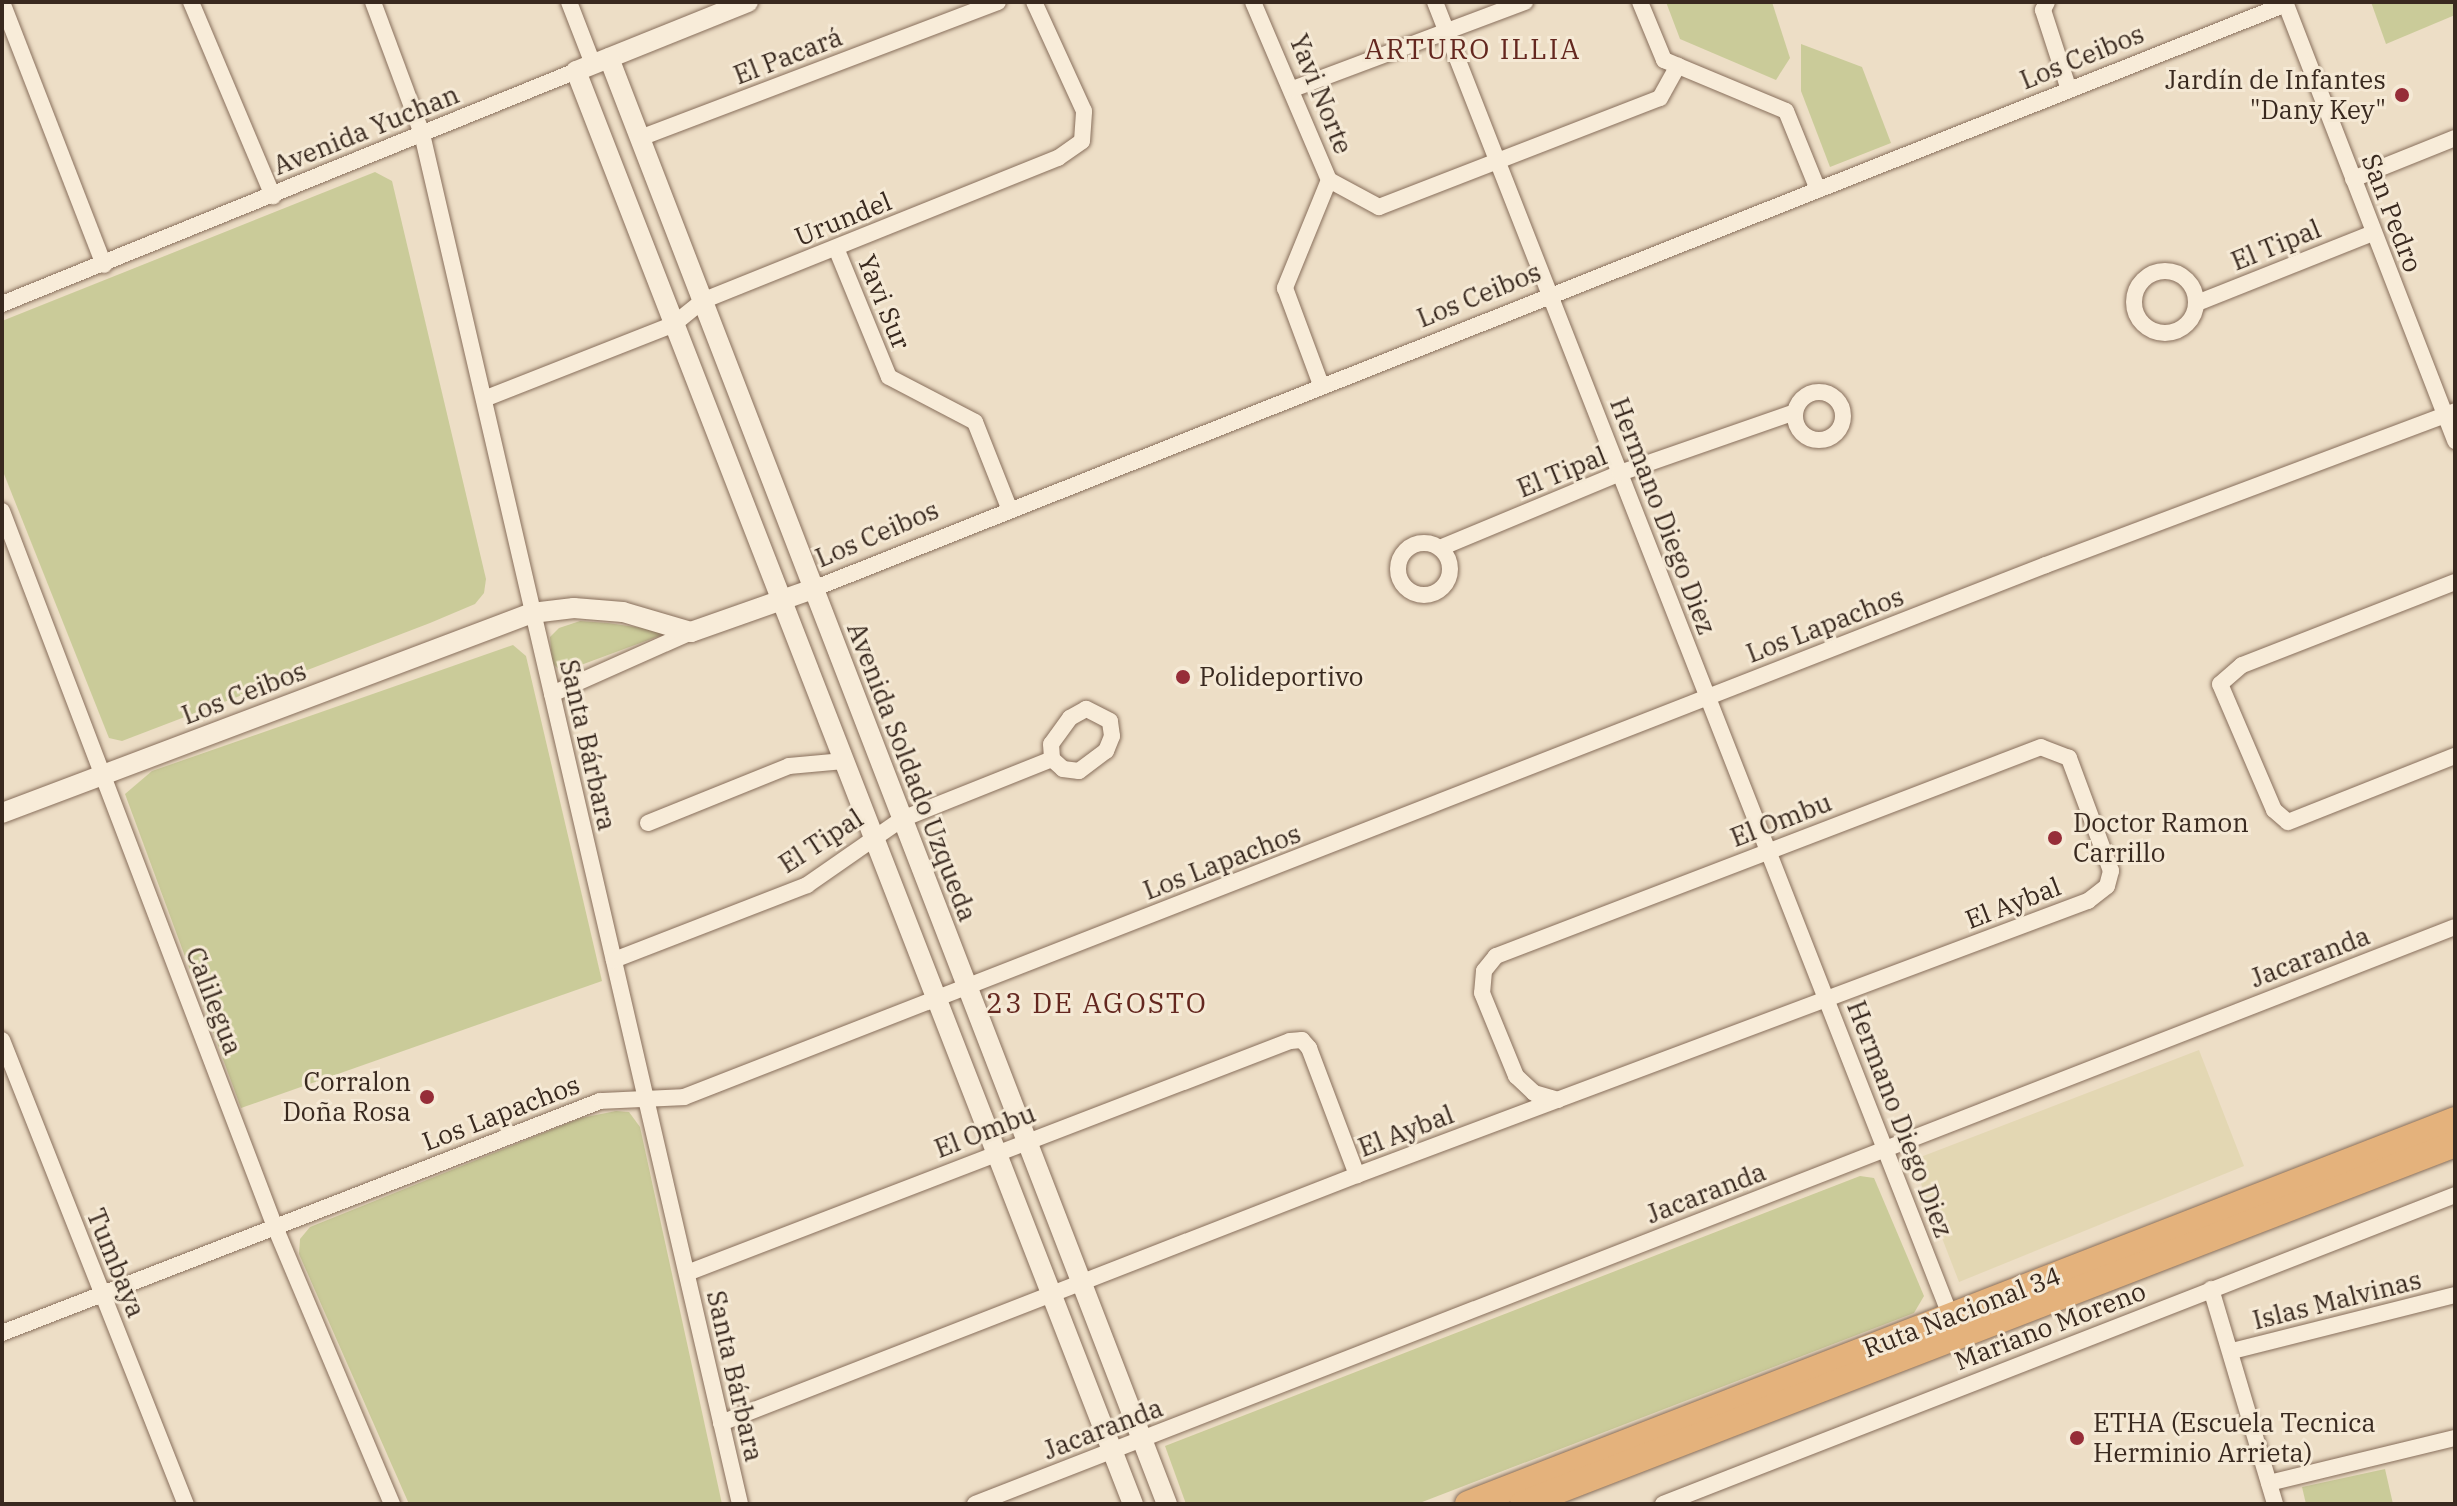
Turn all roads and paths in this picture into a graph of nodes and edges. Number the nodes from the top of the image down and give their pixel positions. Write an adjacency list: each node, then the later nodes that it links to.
1 (2, 2): 29 (street)
2 (191, 2): 26 (street)
3 (373, 2): 19 (street, Santa Bárbara)
4 (569, 2): 15 (street, Avenida Soldado Uzqueda)
5 (748, 2): 15 (street, Avenida Yuchan)
6 (998, 2): 20 (street, El Pacará)
7 (1034, 2): 28 (street, Urundel)
8 (1253, 2): 17 (street, Yavi Norte)
9 (1435, 2): 14 (street, Hermano Diego Diez)
10 (1525, 2): 14 (street)
11 (1640, 2): 16 (street)
12 (2047, 2): 18 (street)
13 (2286, 3): 18 (street, Los Ceibos); 23 (street, San Pedro)
14 (1446, 31): 17 (street); 22 (street, Hermano Diego Diez)
15 (593, 65): 19 (street, Avenida Yuchan); 20 (street, Avenida Soldado Uzqueda); 34 (street, Avenida Soldado Uzqueda)
16 (1678, 66): 22 (street); 25 (street)
17 (1293, 89): 24 (street, Yavi Norte)
18 (2069, 90): 25 (street, Los Ceibos)
19 (422, 134): 26 (street, Avenida Yuchan); 36 (street, Santa Bárbara)
20 (640, 138): 31 (street, Avenida Soldado Uzqueda)
21 (2455, 138): 23 (street)
22 (1497, 161): 24 (street); 30 (street, Hermano Diego Diez)
23 (2353, 179): 27 (street, San Pedro)
24 (1329, 180): 35 (street, Yavi Norte)
25 (1818, 190): 30 (street, Los Ceibos)
26 (273, 196): 29 (street, Avenida Yuchan)
27 (2373, 233): 32 (street, El Tipal); 38 (street, San Pedro)
28 (836, 248): 31 (street, Urundel); 41 (street, Yavi Sur)
29 (104, 265): 33 (street, Avenida Yuchan)
30 (1550, 295): 35 (street, Los Ceibos); 40 (street, Hermano Diego Diez)
31 (702, 301): 34 (street, Urundel); 45 (street, Avenida Soldado Uzqueda)
32 (2197, 303)
33 (2, 304)
34 (674, 324): 36 (street, Urundel); 46 (street, Avenida Soldado Uzqueda)
35 (1321, 385): 41 (street, Los Ceibos)
36 (484, 399): 47 (street, Santa Bárbara)
37 (1795, 412): 40 (street, El Tipal)
38 (2450, 413): 39 (street, San Pedro); 50 (street, Los Lapachos)
39 (2455, 441)
40 (1620, 473): 43 (street, El Tipal); 50 (street, Hermano Diego Diez)
41 (1009, 508): 45 (street, Los Ceibos)
42 (2, 511): 54 (street, Calilegua)
43 (1440, 548)
44 (2455, 582): 51 (street)
45 (813, 589): 46 (street, Los Ceibos); 56 (street, Avenida Soldado Uzqueda)
46 (781, 600): 48 (street, Los Ceibos); 53 (street, Avenida Soldado Uzqueda)
47 (532, 613): 48 (street, Los Ceibos); 49 (street, Santa Bárbara); 54 (street, Los Ceibos)
48 (691, 632): 49 (street, Los Ceibos)
49 (552, 694): 62 (street, Santa Bárbara)
50 (1708, 697): 59 (street, Hermano Diego Diez); 63 (street, Los Lapachos)
51 (2455, 756)
52 (1052, 759): 56 (street, El Tipal)
53 (844, 761): 57 (street); 58 (street, Avenida Soldado Uzqueda)
54 (101, 775): 55 (street, Los Ceibos); 76 (street, Calilegua)
55 (2, 813)
56 (902, 819): 58 (street, El Tipal); 63 (street, Avenida Soldado Uzqueda)
57 (648, 823)
58 (873, 835): 62 (street, El Tipal); 65 (street, Avenida Soldado Uzqueda)
59 (1768, 850): 60 (street, El Ombu); 64 (street, Hermano Diego Diez); 68 (street, El Ombu)
60 (2107, 886): 64 (street, El Aybal)
61 (2455, 927): 72 (street, Jacaranda)
62 (614, 960): 67 (street, Santa Bárbara)
63 (967, 987): 65 (street, Los Lapachos); 70 (street, Avenida Soldado Uzqueda)
64 (1828, 998): 68 (street, El Aybal); 72 (street, Hermano Diego Diez)
65 (936, 999): 67 (street, Los Lapachos); 73 (street, Avenida Soldado Uzqueda)
66 (2, 1040): 80 (street, Tumbaya)
67 (648, 1098): 76 (street, Los Lapachos); 77 (street, Santa Bárbara)
68 (1558, 1100): 74 (street, El Aybal)
69 (2455, 1120): 83 (highway, Ruta Nacional 34)
70 (1026, 1140): 73 (street, El Ombu); 74 (street, El Ombu); 78 (street, Avenida Soldado Uzqueda)
71 (2455, 1144): 98 (highway, Ruta Nacional 34)
72 (1886, 1149): 83 (street, Hermano Diego Diez); 88 (street, Jacaranda)
73 (996, 1152): 77 (street, El Ombu); 81 (street, Avenida Soldado Uzqueda)
74 (1357, 1175): 78 (street, El Aybal)
75 (2455, 1195): 79 (street, Mariano Moreno)
76 (275, 1227): 80 (street, Los Lapachos); 92 (street, Calilegua)
77 (687, 1273): 86 (street, Santa Bárbara)
78 (1081, 1282): 81 (street, El Aybal); 88 (street, Avenida Soldado Uzqueda)
79 (2211, 1289): 85 (street); 99 (street, Mariano Moreno)
80 (103, 1294): 84 (street, Los Lapachos); 91 (street, Tumbaya)
81 (1052, 1295): 86 (street, El Aybal); 89 (street, Avenida Soldado Uzqueda)
82 (2455, 1295): 85 (street, Islas Malvinas)
83 (1951, 1317): 97 (highway, Ruta Nacional 34)
84 (2, 1333)
85 (2232, 1351): 90 (street)
86 (721, 1423): 93 (street, Santa Bárbara)
87 (2455, 1438): 90 (street)
88 (1142, 1439): 89 (street, Jacaranda); 96 (street, Avenida Soldado Uzqueda)
89 (1112, 1451): 94 (street, Jacaranda); 95 (street, Avenida Soldado Uzqueda)
90 (2269, 1483): 100 (street)
91 (186, 1504)
92 (392, 1504)
93 (740, 1504)
94 (975, 1504)
95 (1133, 1504)
96 (1167, 1504)
97 (1468, 1504)
98 (1523, 1504)
99 (1663, 1504)
100 (2275, 1504)

